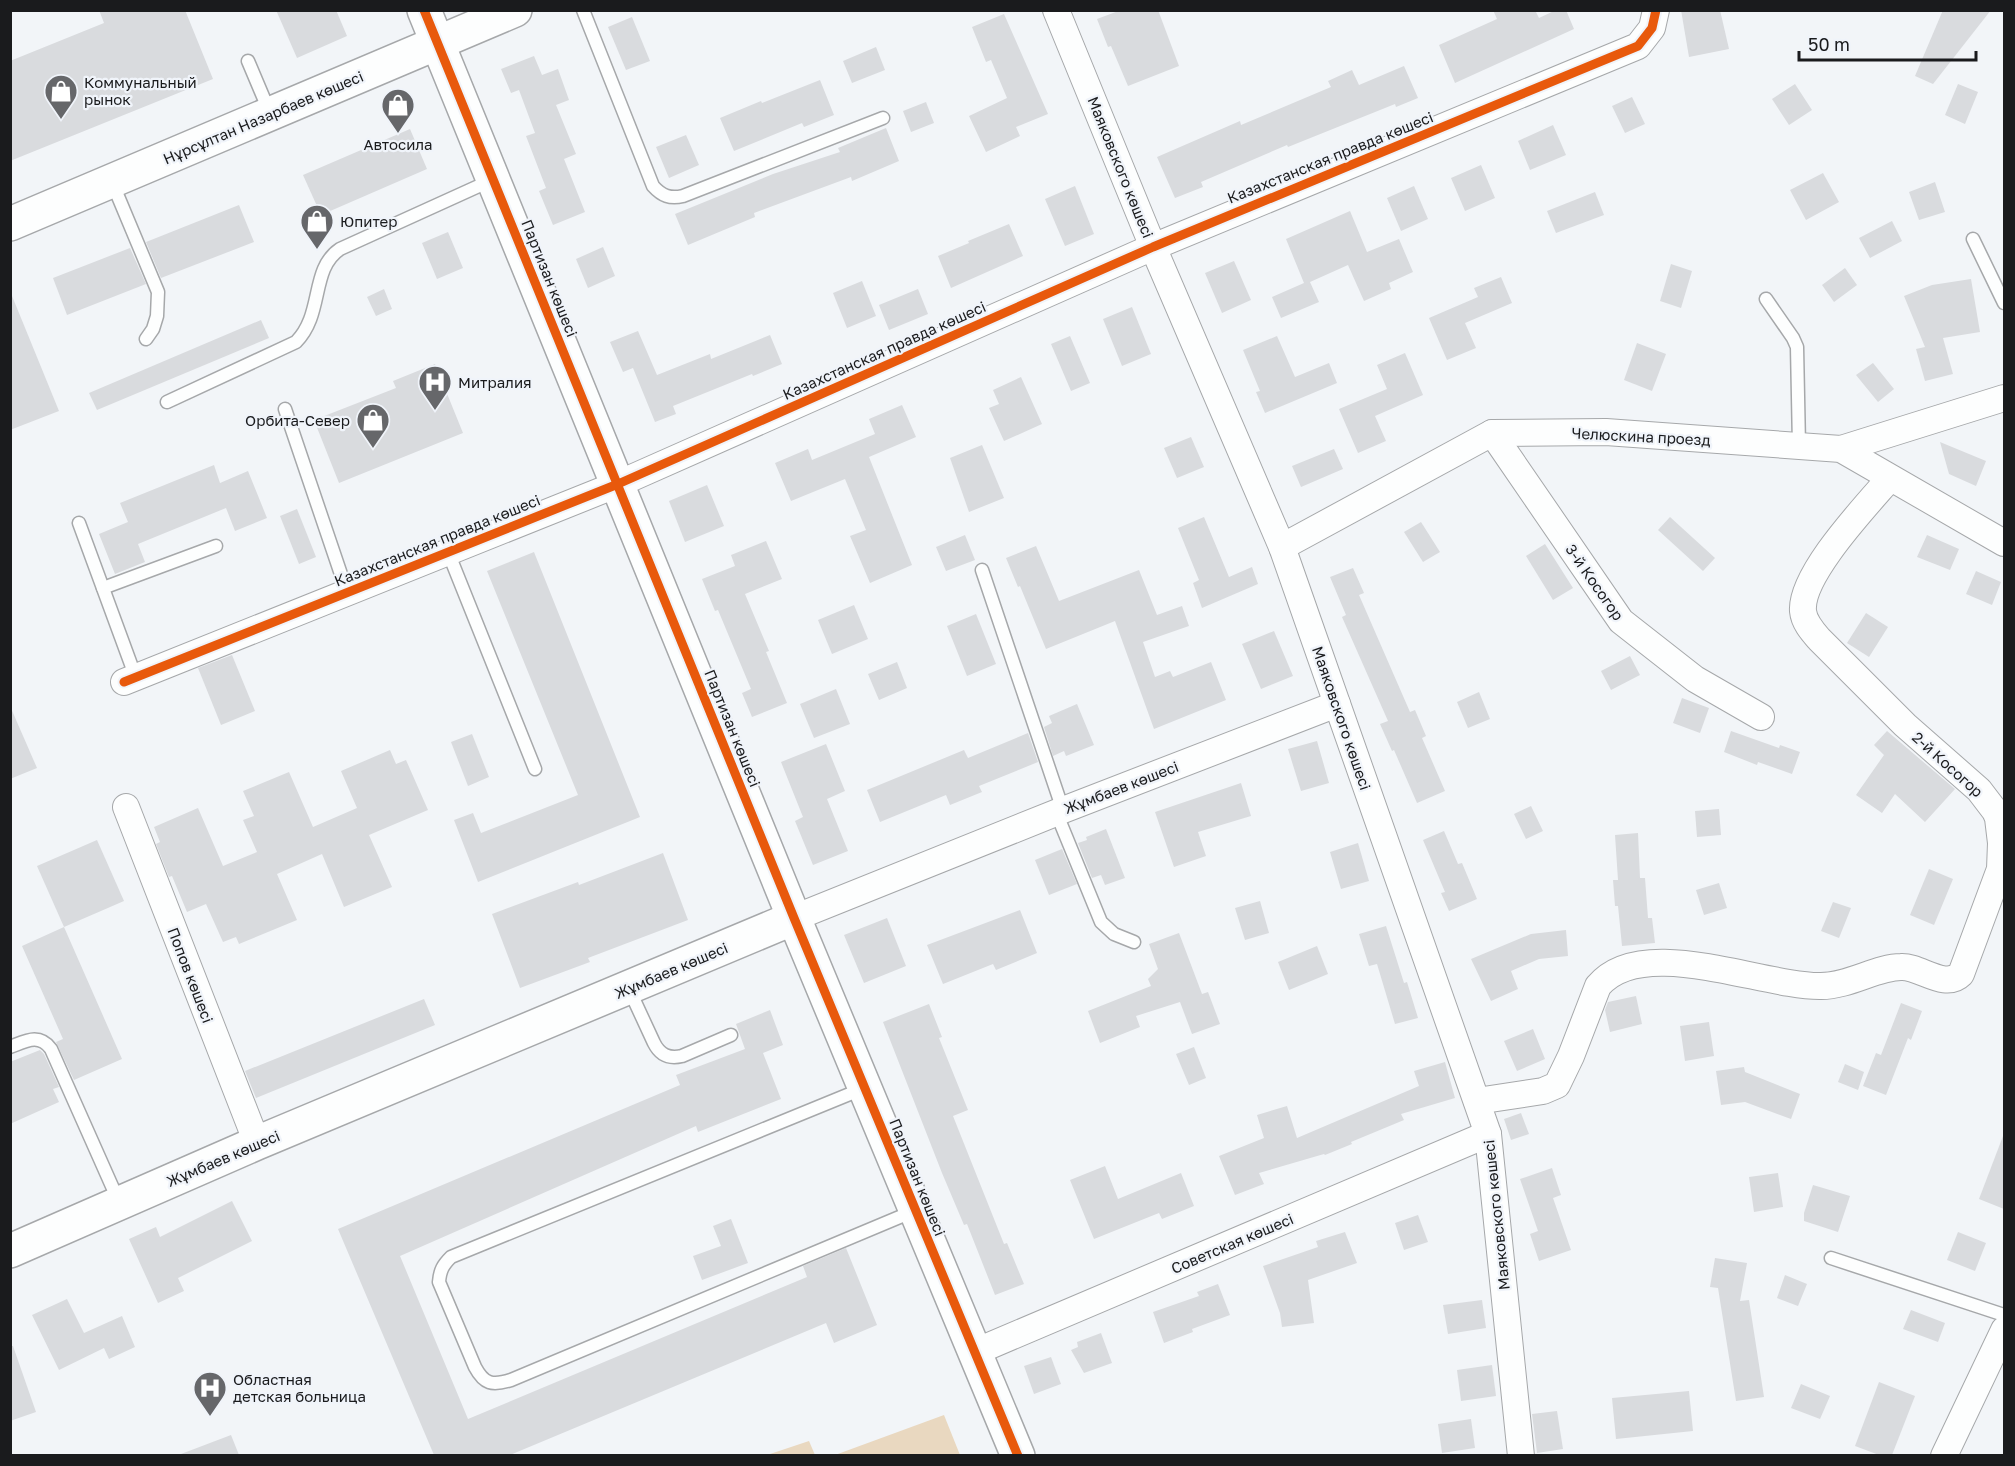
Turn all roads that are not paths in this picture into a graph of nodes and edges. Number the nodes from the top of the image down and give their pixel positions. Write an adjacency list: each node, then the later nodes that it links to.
1 (424, 10): 6 (street, Партизан көшесі)
2 (515, 10): 6 (street, Нұрсұлтан Назарбаев көшесі)
3 (583, 10): 9 (lane)
4 (1056, 10): 14 (street, Маяковского көшесі)
5 (1652, 22): 14 (street, Казахстанская правда көшесі)
6 (438, 43): 8 (street, Нұрсұлтан Назарбаев көшесі); 10 (street, Партизан көшесі)
7 (248, 61): 8 (lane)
8 (270, 114): 11 (street, Нұрсұлтан Назарбаев көшесі)
9 (883, 118)
10 (494, 180): 19 (lane); 25 (street, Партизан көшесі)
11 (111, 181): 12 (street, Нұрсұлтан Назарбаев көшесі); 17 (lane)
12 (10, 224)
13 (1973, 239): 16 (lane)
14 (1153, 247): 25 (street, Казахстанская правда көшесі); 29 (street, Маяковского көшесі)
15 (1766, 298): 22 (lane)
16 (2004, 303)
17 (146, 339)
18 (2004, 398): 23 (street)
19 (167, 402)
20 (285, 409): 33 (lane)
21 (1492, 433): 22 (street, Челюскина проезд); 29 (street, Челюскина проезд); 36 (street, 3-й Косогор)
22 (1799, 446): 23 (street, Челюскина проезд)
23 (1841, 449): 24 (street, Челюскина проезд)
24 (1890, 477): 27 (street, Челюскина проезд); 46 (street, 2-й Косогор)
25 (618, 484): 30 (street, Казахстанская правда көшесі); 40 (street, Партизан көшесі)
26 (79, 523): 32 (lane)
27 (2004, 543)
28 (216, 546): 32 (lane)
29 (1282, 547): 35 (street, Маяковского көшесі)
30 (448, 552): 33 (street, Казахстанская правда көшесі); 37 (lane)
31 (982, 570): 39 (lane)
32 (103, 588): 34 (lane)
33 (347, 592): 34 (street, Казахстанская правда көшесі)
34 (130, 680)
35 (1337, 704): 39 (street, Жұмбаев көшесі); 46 (street, Маяковского көшесі)
36 (1761, 717)
37 (535, 769)
38 (126, 807): 48 (street, Попов көшесі)
39 (1059, 811): 40 (street, Жұмбаев көшесі); 41 (lane)
40 (794, 918): 42 (street, Жұмбаев көшесі); 45 (street, Партизан көшесі)
41 (1134, 942)
42 (628, 987): 43 (lane); 48 (street, Жұмбаев көшесі)
43 (731, 1035)
44 (10, 1047): 49 (lane)
45 (865, 1088): 50 (street, Партизан көшесі); 50 (lane)
46 (1477, 1101): 47 (street, Маяковского көшесі)
47 (1488, 1134): 55 (street, Советская көшесі); 57 (street, Маяковского көшесі)
48 (257, 1143): 49 (street, Жұмбаев көшесі)
49 (120, 1203): 51 (street, Жұмбаев көшесі)
50 (915, 1210): 55 (street, Партизан көшесі)
51 (10, 1251)
52 (1831, 1258): 53 (lane)
53 (2004, 1315)
54 (2004, 1330): 58 (street)
55 (975, 1352): 56 (street, Партизан көшесі)
56 (1018, 1455)
57 (1521, 1455)
58 (1944, 1455)

